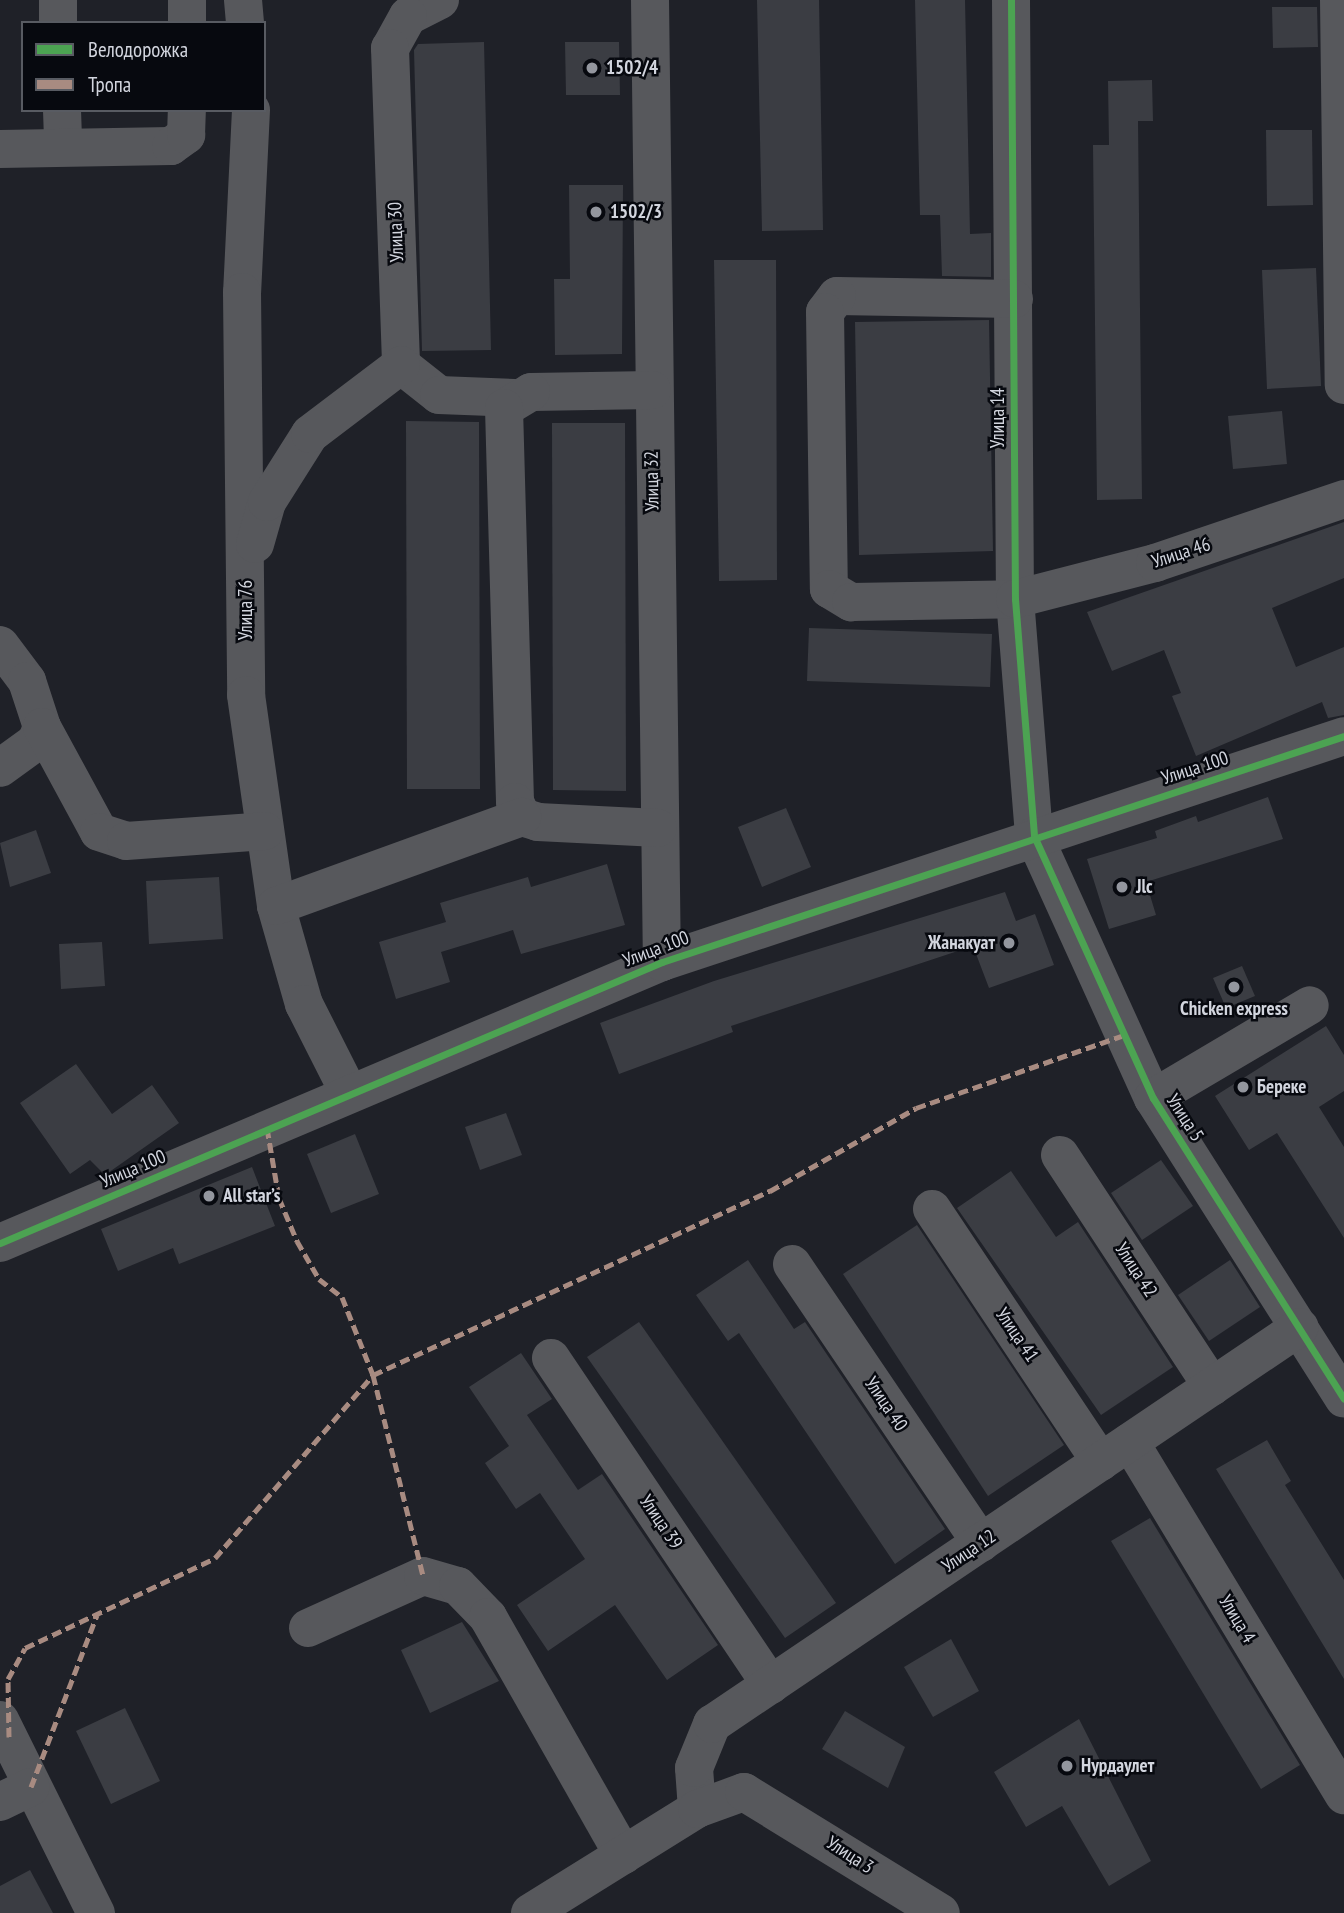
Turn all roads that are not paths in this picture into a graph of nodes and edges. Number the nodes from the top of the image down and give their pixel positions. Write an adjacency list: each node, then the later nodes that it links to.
1 (58, 0): 8 (street)
2 (187, 0): 9 (street)
3 (243, 0): 10 (street)
4 (440, 0): 18 (street, Улица 30)
5 (643, 0): 20 (street, Улица 32)
6 (1011, 0): 17 (street, Улица 14)
7 (1339, 0): 14 (street)
8 (58, 21)
9 (187, 21)
10 (245, 21)
11 (187, 112): 13 (street)
12 (251, 112): 23 (street, Улица 76)
13 (62, 128): 15 (street)
14 (1342, 135): 16 (street)
15 (0, 149)
16 (1343, 260): 19 (street)
17 (1014, 299): 24 (street, Улица 14); 24 (street, Улица 46)
18 (401, 365): 21 (street); 23 (street)
19 (1344, 386)
20 (652, 390): 21 (street); 30 (street, Улица 32)
21 (514, 398): 29 (street)
22 (1344, 499): 24 (street, Улица 46)
23 (246, 579): 31 (street, Улица 76)
24 (1015, 600): 32 (street, Улица 14)
25 (0, 645): 26 (street)
26 (42, 727): 28 (street); 31 (street)
27 (1344, 736): 32 (street, Улица 100)
28 (0, 768)
29 (522, 817): 30 (street); 33 (street)
30 (658, 828): 34 (street, Улица 32)
31 (265, 831): 33 (street, Улица 76)
32 (1034, 836): 34 (street, Улица 100); 37 (street, Улица 5)
33 (276, 906): 36 (street, Улица 76)
34 (662, 962): 36 (street, Улица 100)
35 (1310, 1005): 37 (street)
36 (349, 1093): 40 (street, Улица 100)
37 (1153, 1098): 42 (street, Улица 5)
38 (1060, 1155): 44 (street, Улица 42)
39 (932, 1209): 46 (street, Улица 41)
40 (0, 1243)
41 (792, 1264): 47 (street, Улица 40)
42 (1300, 1327): 44 (street, Улица 12); 45 (street, Улица 5)
43 (551, 1357): 49 (street, Улица 39)
44 (1212, 1386): 46 (street, Улица 12)
45 (1344, 1399)
46 (1115, 1452): 47 (street, Улица 12); 52 (street, Улица 4)
47 (981, 1543): 49 (street, Улица 12)
48 (309, 1628): 54 (street)
49 (771, 1685): 53 (street, Улица 12)
50 (0, 1720): 51 (street)
51 (15, 1795): 55 (street)
52 (1344, 1795)
53 (697, 1809): 54 (street); 57 (street, Улица 3)
54 (623, 1855): 56 (street)
55 (96, 1913)
56 (530, 1913)
57 (941, 1913)

